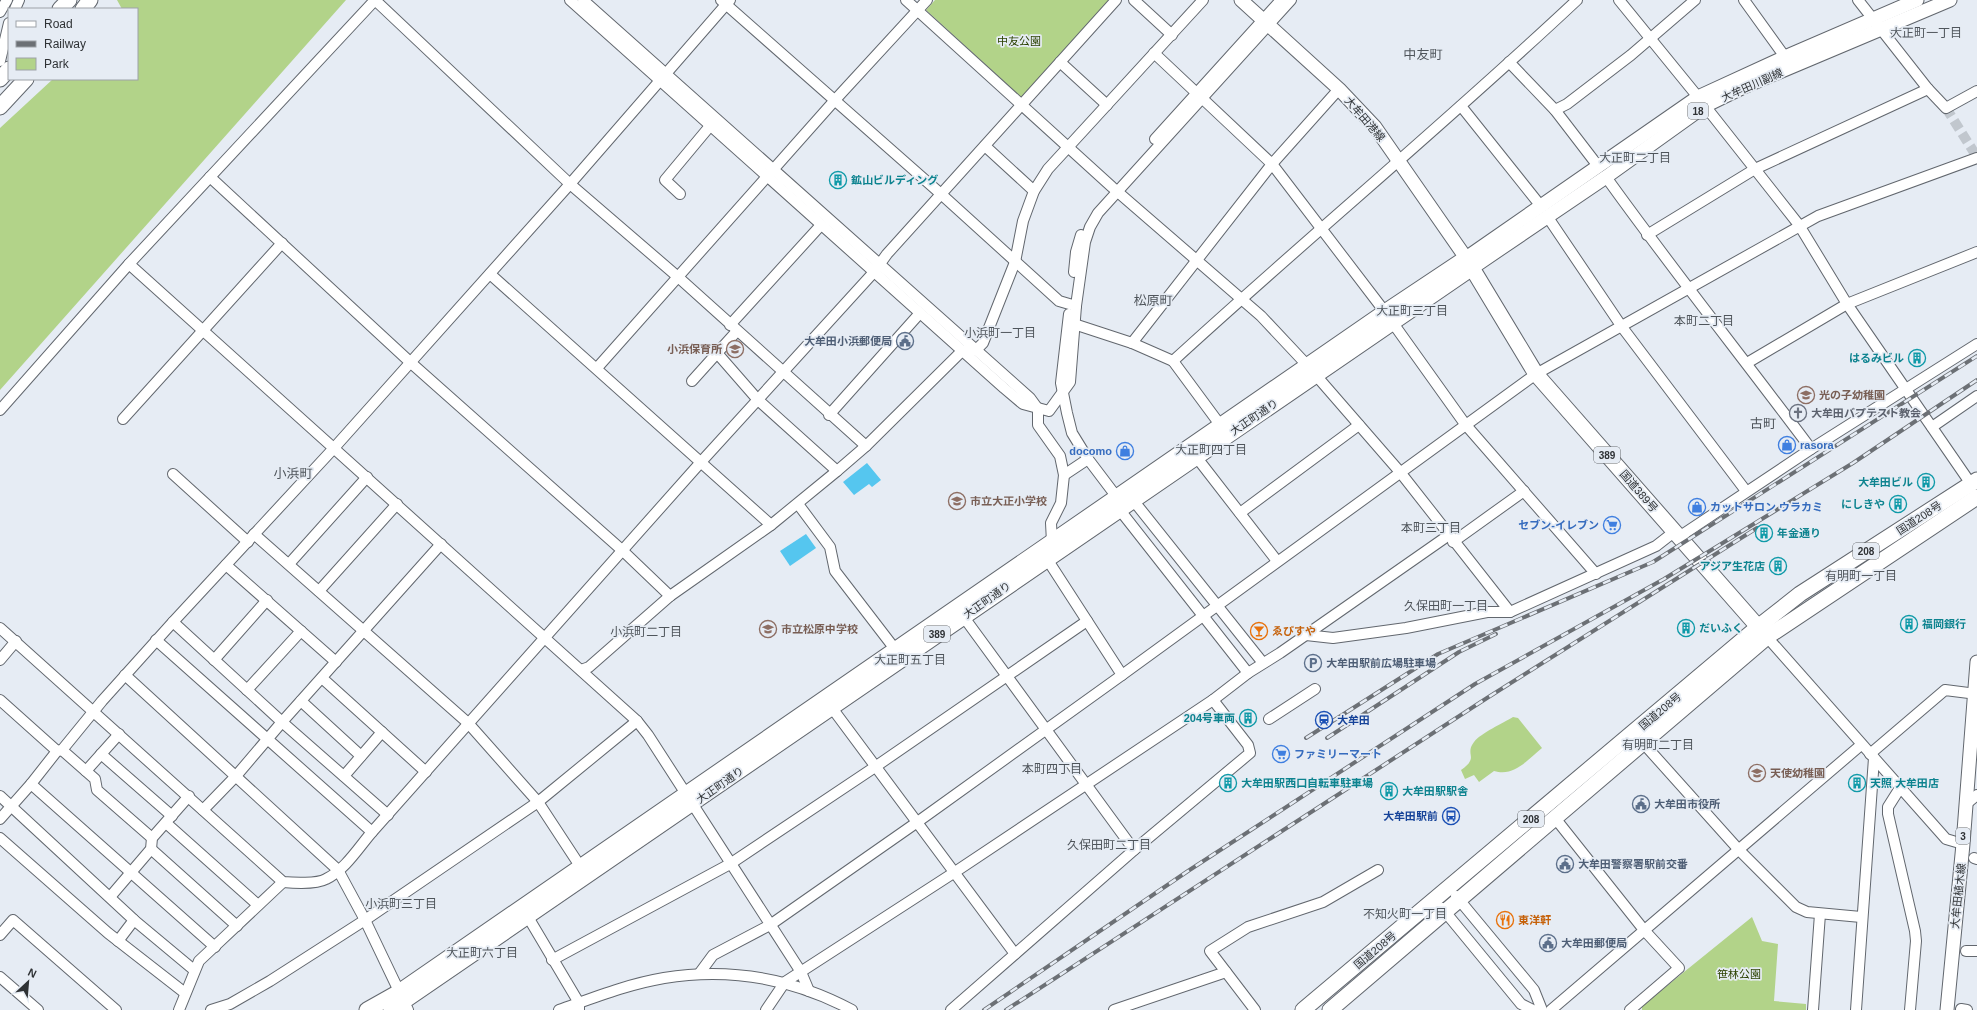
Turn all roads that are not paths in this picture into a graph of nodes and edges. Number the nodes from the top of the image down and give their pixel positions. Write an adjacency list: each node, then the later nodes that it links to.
1 (7, 0): 26 (street)
2 (70, 0): 23 (highway)
3 (90, 0): 24 (highway)
4 (375, 0): 64 (street); 66 (street)
5 (570, 0): 41 (street)
6 (583, 0): 41 (street)
7 (906, 0): 25 (street)
8 (927, 0): 25 (street)
9 (1116, 0): 37 (street)
10 (1134, 0): 31 (street)
11 (1203, 0): 31 (street)
12 (1241, 0): 28 (main road, 大牟田港線)
13 (1281, 0): 28 (street)
14 (1291, 0): 28 (street)
15 (1577, 0): 38 (street)
16 (1619, 0): 32 (street)
17 (1695, 0): 32 (street)
18 (1744, 0): 34 (street)
19 (1858, 0): 27 (street)
20 (1917, 0): 27 (main road, 大牟田川副線 / 18)
21 (1950, 0): 30 (main road, 大牟田川副線 / 18)
22 (726, 2): 41 (street); 48 (street)
23 (62, 8)
24 (84, 8)
25 (917, 10): 48 (street); 50 (street)
26 (0, 12)
27 (1874, 19): 30 (street); 34 (main road, 大牟田川副線 / 18)
28 (1266, 22): 44 (main road, 大牟田港線); 47 (street)
29 (8, 27): 36 (street)
30 (1882, 30): 45 (street); 49 (main road, 大牟田川副線 / 18)
31 (1172, 34): 33 (street)
32 (1650, 38): 49 (street); 54 (street)
33 (1154, 53): 47 (street); 51 (street)
34 (1785, 57): 49 (main road, 大牟田川副線 / 18)
35 (8, 59): 39 (highway)
36 (0, 61)
37 (1060, 62): 50 (street); 51 (street)
38 (1509, 62): 52 (street); 54 (street)
39 (0, 67)
40 (8, 70): 42 (highway)
41 (662, 78): 55 (street); 63 (street); 66 (street)
42 (0, 79)
43 (25, 80): 53 (highway)
44 (1339, 89): 59 (main road, 大牟田港線); 60 (street)
45 (1928, 89): 46 (street); 62 (street)
46 (1977, 91)
47 (1199, 95): 60 (street); 67 (street)
48 (835, 100): 63 (street); 70 (street)
49 (1702, 102): 61 (main road, 大牟田川副線 / 18); 62 (street); 65 (main road, 大牟田川副線 / 18)
50 (1022, 105): 56 (street); 57 (street)
51 (1107, 105): 57 (street)
52 (1461, 106): 59 (street); 71 (street)
53 (0, 107)
54 (1555, 110): 61 (street)
55 (710, 126): 63 (street); 69 (street)
56 (985, 146): 68 (street); 70 (street)
57 (1068, 148): 67 (street); 68 (street)
58 (1977, 158): 74 (street)
59 (1399, 160): 75 (street); 81 (main road, 大牟田港線)
60 (1272, 164): 75 (street); 79 (street)
61 (1598, 166): 71 (main road, 大牟田川副線 / 18)
62 (1755, 169): 74 (street); 76 (street)
63 (771, 174): 73 (street); 83 (street); 85 (street)
64 (210, 177): 77 (street); 82 (street)
65 (1606, 177): 72 (main road, 大牟田川副線 / 18); 76 (street)
66 (570, 184): 84 (street); 85 (street)
67 (1114, 189): 79 (street); 89 (street)
68 (1034, 191): 80 (street)
69 (680, 194)
70 (942, 194): 80 (street); 83 (street)
71 (1540, 205): 81 (main road, 大牟田川副線 / 18)
72 (1548, 216): 81 (main road, 大牟田川副線 / 18); 93 (street)
73 (821, 225): 83 (street); 94 (street)
74 (1799, 225): 86 (street); 88 (street)
75 (1321, 230): 87 (street); 91 (street)
76 (1647, 235): 86 (street)
77 (282, 243): 95 (street); 102 (street)
78 (1977, 252): 88 (street)
79 (1196, 260): 87 (street); 96 (street)
80 (1015, 262): 89 (street); 98 (street)
81 (1469, 263): 91 (highway, 大正町通り / 389); 107 (highway, 国道389号 / 389)
82 (129, 264): 95 (street); 114 (street)
83 (877, 268): 90 (street); 98 (street); 106 (street)
84 (490, 274): 102 (street); 104 (street)
85 (678, 277): 94 (street); 104 (street)
86 (1690, 288): 93 (street); 103 (street)
87 (1242, 298): 101 (street); 105 (street)
88 (1847, 304): 103 (street); 109 (street)
89 (1073, 306): 92 (street); 110 (street)
90 (920, 313): 99 (street); 115 (street)
91 (1388, 317): 105 (highway, 大正町通り / 389); 117 (street)
92 (1074, 324): 96 (street); 110 (street)
93 (1622, 327): 107 (street); 134 (street)
94 (734, 328): 100 (street); 106 (street)
95 (203, 330): 116 (street); 122 (street)
96 (1132, 343): 101 (street)
97 (1977, 344): 109 (street)
98 (976, 350): 99 (street); 113 (street)
99 (962, 351): 113 (street); 121 (street)
100 (717, 353): 108 (street); 112 (street)
101 (1172, 361): 119 (street)
102 (410, 362): 122 (street); 145 (street)
103 (1747, 363): 123 (street)
104 (597, 368): 126 (street)
105 (1312, 370): 118 (street); 119 (highway, 大正町通り / 389); 124 (highway, 大正町通り / 389)
106 (784, 372): 112 (street); 115 (street)
107 (1536, 374): 117 (street); 141 (highway, 国道389号 / 389)
108 (692, 381)
109 (1906, 389): 120 (street); 123 (street)
110 (1064, 393): 113 (street); 125 (street)
111 (1977, 396): 120 (street)
112 (758, 400): 126 (street); 127 (street)
113 (1038, 409): 130 (street)
114 (0, 410)
115 (829, 415): 121 (street)
116 (123, 419)
117 (1465, 424): 128 (street); 133 (street)
118 (1359, 425): 128 (street); 139 (street)
119 (1220, 426): 124 (highway, 大正町通り / 389)
120 (1932, 427): 132 (street)
121 (866, 446): 127 (street)
122 (334, 448): 131 (street); 142 (street)
123 (1811, 449): 134 (street)
124 (1193, 452): 135 (highway, 大正町通り / 389); 136 (highway, 大正町通り / 389); 139 (street)
125 (1088, 459): 130 (street); 136 (street)
126 (701, 462): 140 (street); 145 (street)
127 (837, 471): 138 (street)
128 (1400, 472): 143 (street); 147 (street)
129 (173, 474): 142 (street)
130 (1064, 475): 146 (street)
131 (367, 477): 137 (street); 148 (street)
132 (1976, 488): 163 (highway, 国道208号 / 208)
133 (1524, 491): 143 (street); 150 (street)
134 (1746, 491): 141 (street)
135 (1133, 500): 136 (highway, 大正町通り / 389); 154 (street)
136 (1118, 503): 146 (highway, 大正町通り / 389); 157 (street)
137 (397, 504): 144 (street); 151 (street)
138 (798, 504): 140 (street); 168 (street)
139 (1240, 513): 147 (street)
140 (771, 525): 152 (street)
141 (1677, 534): 150 (street); 163 (highway, 国道389号 / 389)
142 (251, 538): 148 (street); 149 (street)
143 (1451, 538): 155 (street); 164 (street)
144 (441, 544): 162 (street); 165 (street)
145 (623, 551): 152 (street); 165 (street)
146 (1052, 551): 156 (highway, 大正町通り / 389); 158 (street); 168 (highway, 大正町通り / 389)
147 (1277, 561): 154 (street)
148 (288, 564): 151 (street)
149 (226, 565): 153 (street); 159 (street)
150 (1596, 574): 155 (street)
151 (319, 591): 162 (street)
152 (670, 596): 174 (street)
153 (267, 600): 161 (street); 170 (street)
154 (1216, 606): 157 (street); 173 (street)
155 (1510, 612): 164 (street)
156 (963, 616): 168 (highway, 大正町通り / 389); 178 (street)
157 (1202, 617): 175 (street); 177 (street)
158 (1087, 621): 177 (street); 178 (street)
159 (173, 622): 166 (street); 170 (street)
160 (0, 628): 167 (street)
161 (301, 631): 171 (street); 181 (street)
162 (364, 631): 171 (street); 191 (street)
163 (1763, 632): 196 (highway, 国道208号 / 208); 197 (street); 237 (highway, 国道208号 / 208)
164 (1306, 635): 173 (street)
165 (545, 639): 174 (street); 191 (street)
166 (156, 640): 176 (street); 195 (street)
167 (16, 642): 169 (street); 187 (street)
168 (898, 654): 186 (highway, 大正町通り / 389); 213 (highway, 大正町通り / 389)
169 (0, 660)
170 (214, 660): 181 (street)
171 (336, 662): 179 (street)
172 (1977, 662): 182 (main road, 大牟田植木線 / 3)
173 (1263, 663): 175 (street)
174 (581, 670): 189 (street)
175 (1248, 673): 184 (street)
176 (125, 675): 187 (street); 205 (street)
177 (1122, 675): 192 (street)
178 (1008, 676): 192 (street); 202 (street)
179 (322, 678): 185 (street); 193 (street)
180 (1315, 689): 188 (street)
181 (248, 690): 190 (street)
182 (1975, 693): 201 (street); 215 (main road, 大牟田植木線 / 3)
183 (0, 700): 198 (street)
184 (1213, 700): 208 (street); 228 (street)
185 (301, 701): 190 (street); 200 (street)
186 (832, 708): 202 (street); 213 (highway, 大正町通り / 389)
187 (94, 711): 194 (street); 198 (street)
188 (1269, 719)
189 (637, 721): 213 (street); 214 (street)
190 (282, 722): 195 (street); 206 (street)
191 (468, 723): 204 (street); 214 (street)
192 (1047, 729): 208 (street); 222 (street)
193 (382, 732): 200 (street); 204 (street)
194 (119, 734): 199 (street); 212 (street)
195 (268, 739): 205 (street); 223 (street)
196 (1644, 744): 220 (highway, 国道208号 / 208); 229 (street)
197 (1861, 745): 201 (street); 229 (street)
198 (59, 750): 203 (street); 207 (street)
199 (102, 754): 203 (street); 221 (street)
200 (361, 756): 206 (street)
201 (1872, 756): 209 (street); 243 (street)
202 (875, 767): 222 (street); 230 (street)
203 (86, 770): 225 (street)
204 (426, 772): 218 (street)
205 (236, 776): 217 (street); 232 (street)
206 (344, 776): 218 (street)
207 (31, 784): 216 (street); 235 (street)
208 (1085, 784): 228 (street); 234 (street)
209 (1900, 788): 226 (street); 286 (street)
210 (1977, 795): 215 (street)
211 (0, 796): 216 (street)
212 (189, 796): 217 (street); 221 (street)
213 (688, 799): 230 (street); 231 (highway, 大正町通り / 389); 244 (highway, 大正町通り / 389)
214 (538, 802): 231 (street); 246 (street)
215 (1965, 805): 226 (main road, 大牟田植木線 / 3)
216 (11, 806): 219 (street); 238 (street)
217 (203, 810): 236 (street)
218 (388, 815): 223 (street)
219 (0, 818)
220 (1555, 818): 237 (highway, 国道208号 / 208); 249 (street)
221 (169, 820): 225 (street); 240 (street)
222 (916, 822): 234 (street); 247 (street)
223 (372, 832): 232 (street)
224 (0, 838): 251 (street)
225 (152, 838): 227 (street)
226 (1963, 844): 287 (main road, 大牟田植木線 / 3)
227 (150, 849): 235 (street); 248 (street)
228 (1134, 850): 255 (street)
229 (1739, 850): 242 (street); 249 (street)
230 (730, 864): 247 (street); 256 (street)
231 (580, 866): 265 (highway, 大正町通り / 389)
232 (338, 870): 236 (street); 246 (street)
233 (1378, 870): 259 (street)
234 (955, 872): 255 (street); 258 (street)
235 (131, 873): 238 (street); 252 (street)
236 (283, 882): 240 (street)
237 (1454, 894): 239 (highway, 国道208号 / 208); 241 (highway, 国道208号 / 208); 281 (street)
238 (110, 897): 245 (street)
239 (1436, 899): 241 (street); 278 (highway, 国道208号 / 208)
240 (258, 905): 248 (street)
241 (1445, 912): 279 (highway, 国道208号 / 208); 280 (street)
242 (1820, 914): 243 (street); 284 (street)
243 (1861, 917): 285 (street)
244 (528, 918): 256 (street); 265 (highway, 大正町通り / 389)
245 (134, 920): 251 (street); 257 (street)
246 (366, 920): 265 (street); 270 (street)
247 (770, 925): 258 (street); 260 (street)
248 (237, 926): 252 (street)
249 (1644, 930): 282 (street); 283 (street)
250 (0, 936): 268 (street)
251 (118, 941): 264 (street)
252 (215, 947): 257 (street)
253 (1966, 950): 254 (street)
254 (1977, 951)
255 (1015, 954): 275 (street)
256 (552, 960): 266 (street)
257 (194, 970): 264 (street)
258 (800, 972): 262 (street); 263 (street)
259 (1226, 972): 276 (street); 277 (street)
260 (699, 974): 262 (street); 266 (street)
261 (0, 977): 267 (street)
262 (785, 982): 263 (street); 273 (street)
263 (809, 991): 274 (street)
264 (185, 993): 269 (street)
265 (401, 1004): 271 (highway, 389)
266 (579, 1007): 272 (street)
267 (38, 1010)
268 (116, 1010)
269 (179, 1010)
270 (211, 1010)
271 (367, 1010)
272 (559, 1010)
273 (766, 1010)
274 (852, 1010)
275 (951, 1010)
276 (1114, 1010)
277 (1255, 1010)
278 (1303, 1010)
279 (1330, 1010)
280 (1533, 1010)
281 (1542, 1010)
282 (1551, 1010)
283 (1630, 1010)
284 (1813, 1010)
285 (1856, 1010)
286 (1910, 1010)
287 (1947, 1010)

